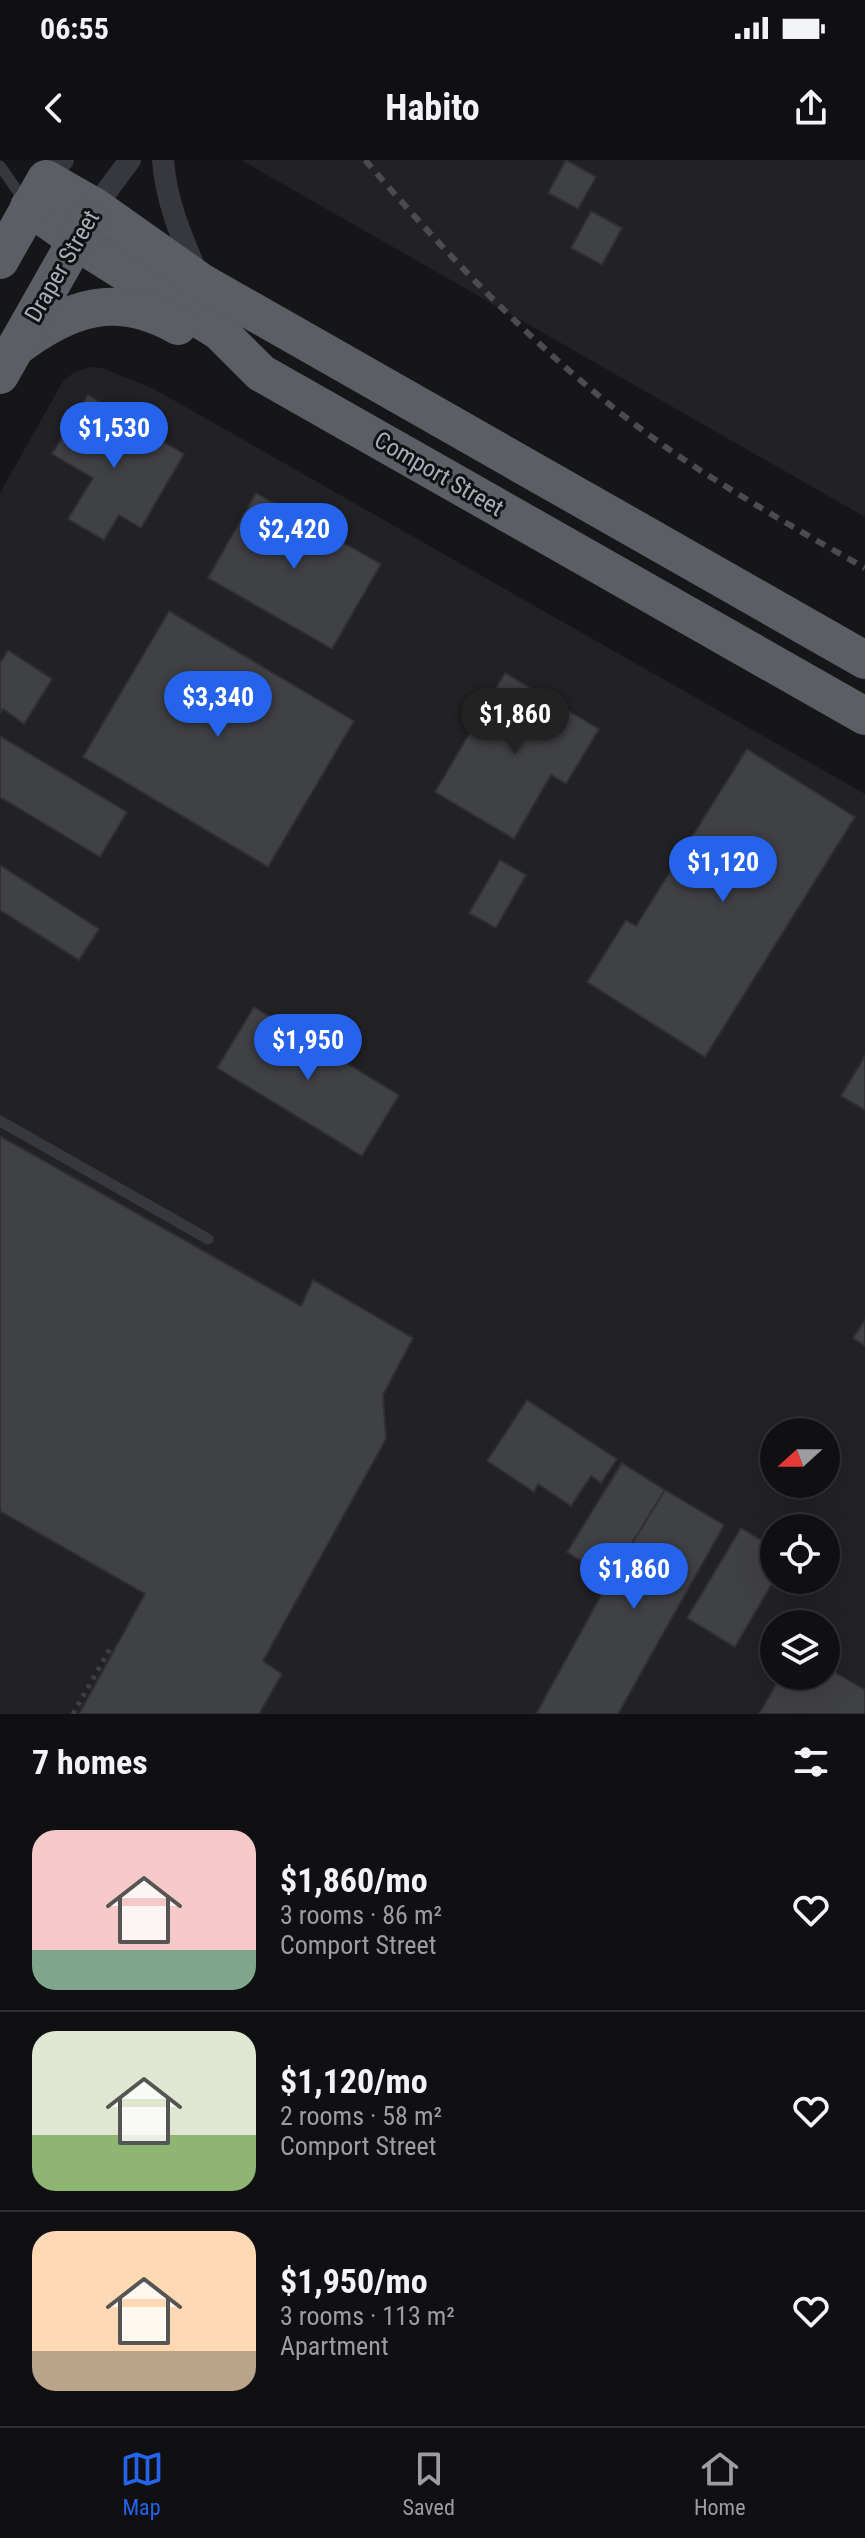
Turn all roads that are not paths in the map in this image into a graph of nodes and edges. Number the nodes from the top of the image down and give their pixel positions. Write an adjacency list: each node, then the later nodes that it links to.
1 (130, 160): 5 (street, Draper Street)
2 (163, 160): 8 (street)
3 (0, 166): 4 (lane)
4 (46, 182): 5 (highway, Comport Street); 6 (highway, Comport Street); 7 (highway)
5 (95, 207): 6 (highway, Draper Street); 8 (highway, Comport Street)
6 (77, 240): 9 (highway, Draper Street); 10 (highway, Comport Street)
7 (0, 260)
8 (201, 282): 11 (highway, Comport Street)
9 (8, 362): 10 (highway)
10 (261, 373): 12 (highway, Comport Street)
11 (865, 660)
12 (865, 716)
13 (0, 1121): 14 (lane)
14 (208, 1239)

